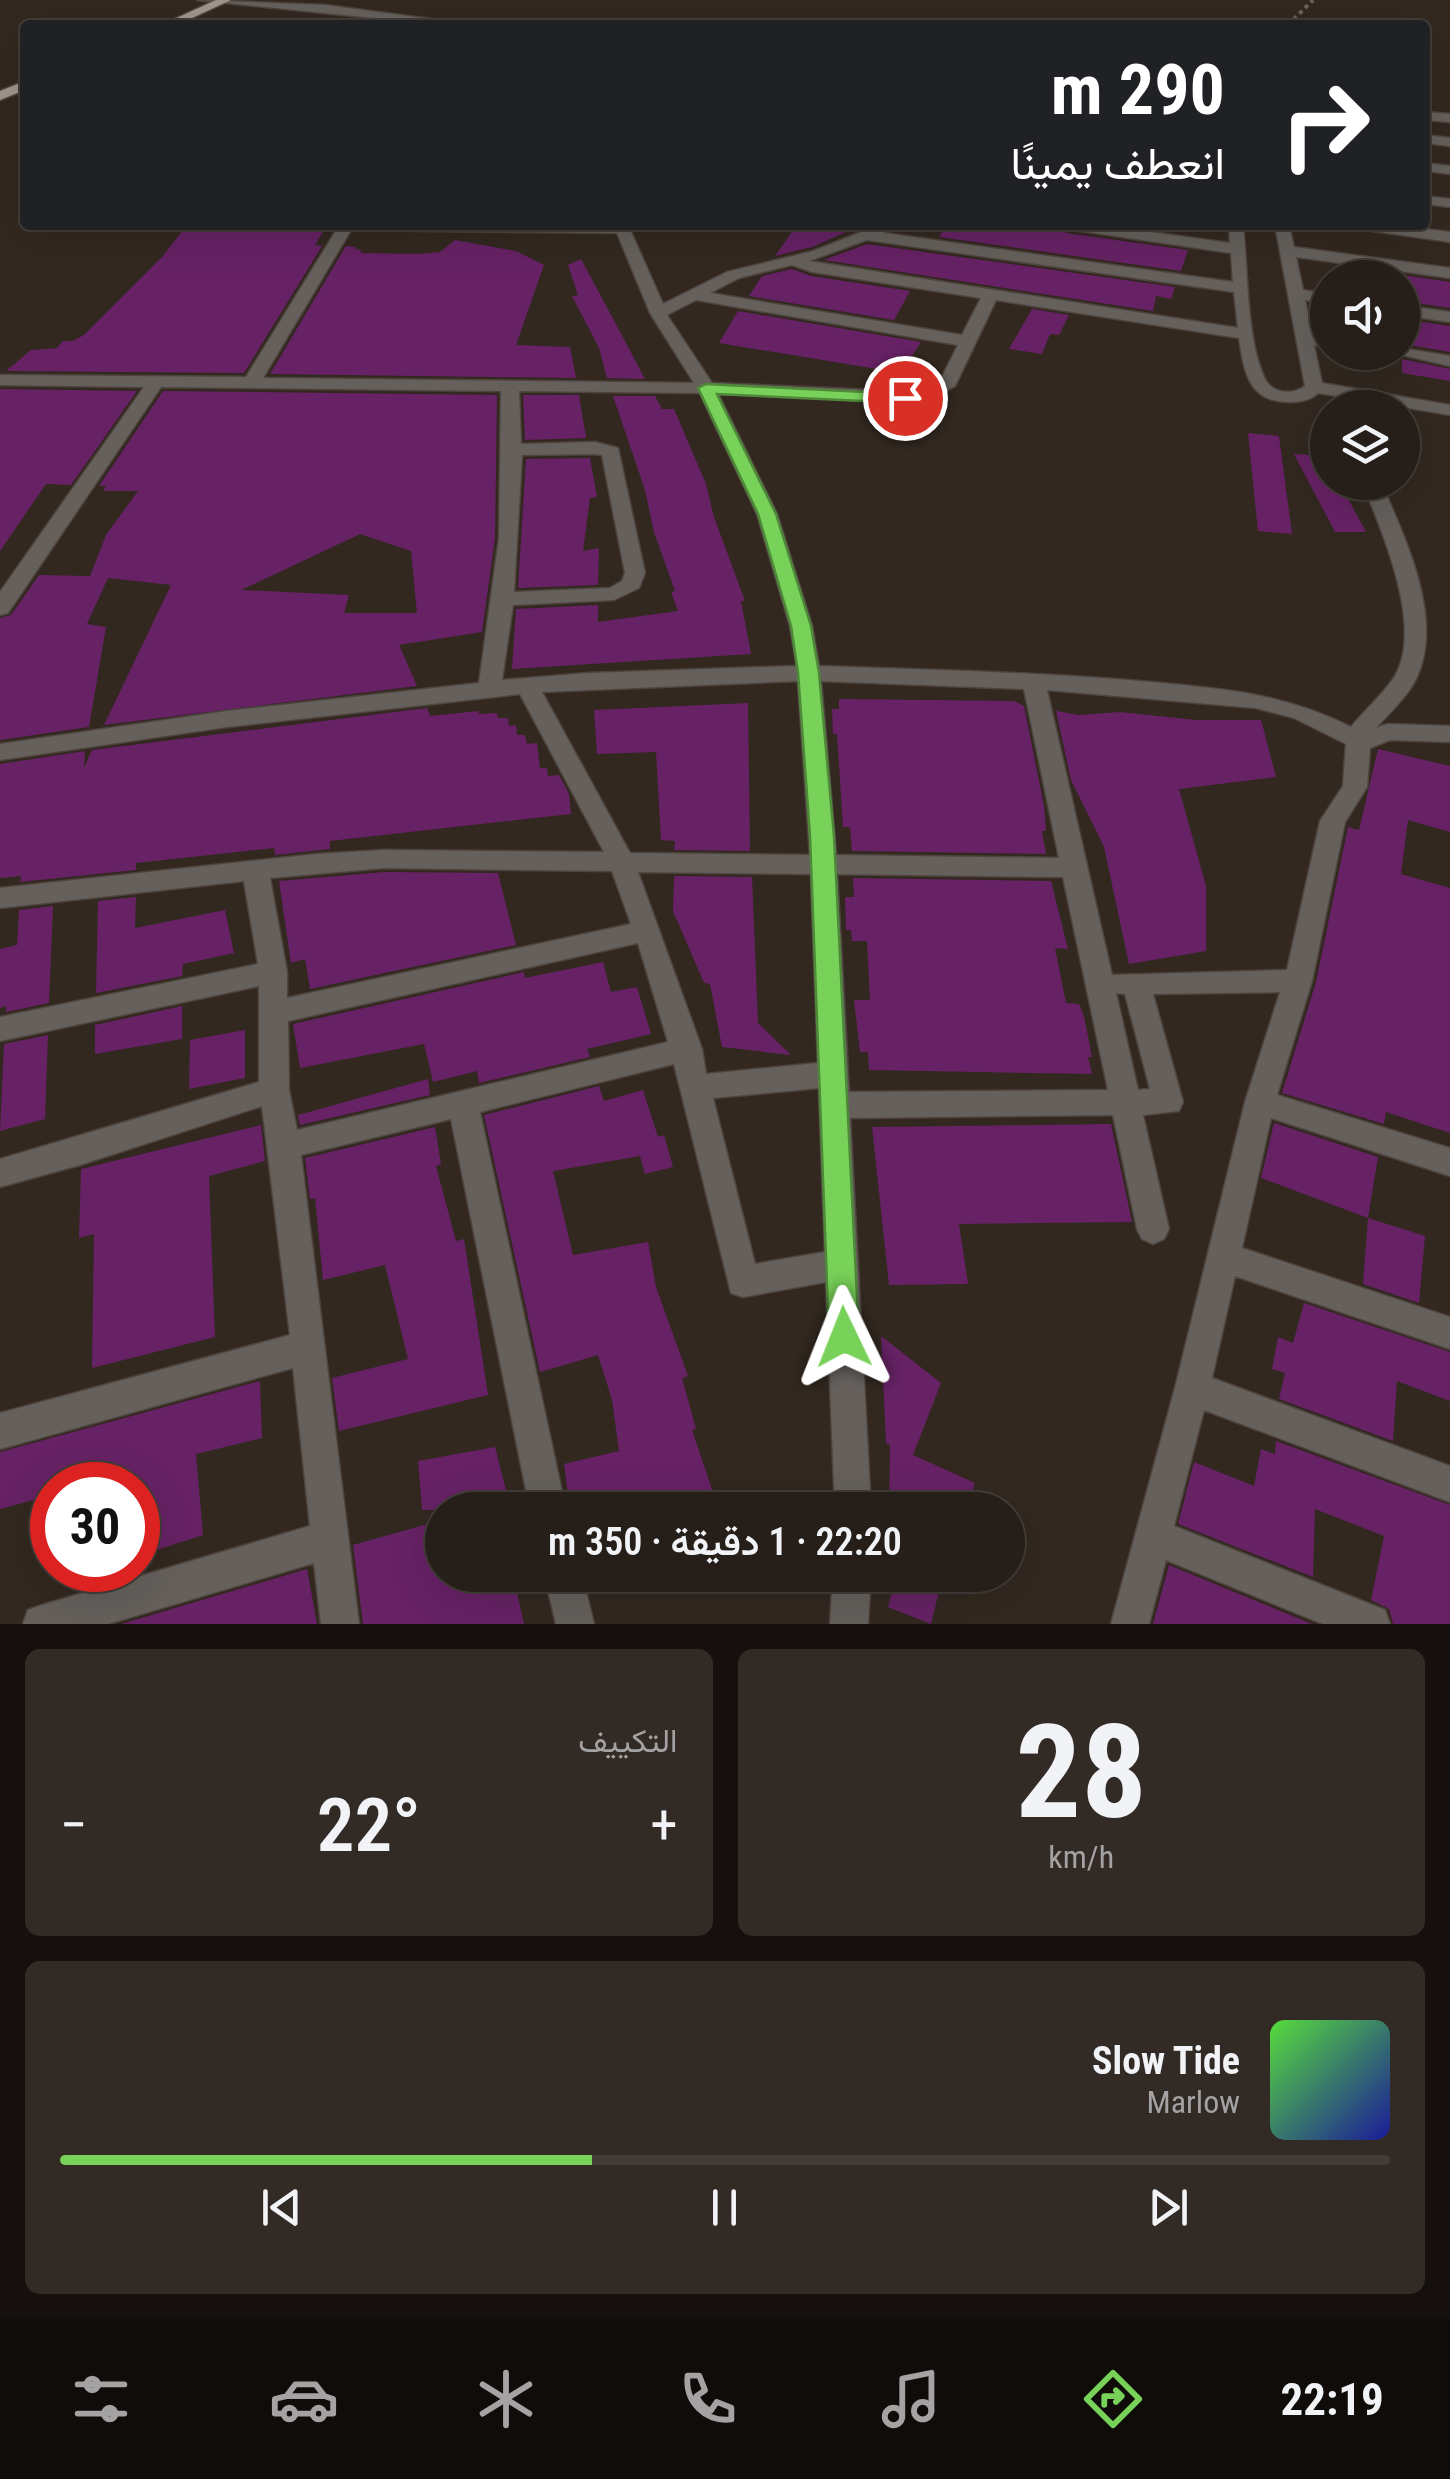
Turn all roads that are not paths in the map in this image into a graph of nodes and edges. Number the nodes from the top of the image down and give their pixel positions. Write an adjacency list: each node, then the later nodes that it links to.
1 (203, 0): 2 (street)
2 (224, 0): 3 (main road); 4 (street)
3 (178, 20)
4 (462, 20)
5 (341, 230): 34 (street)
6 (624, 230): 23 (street)
7 (879, 230): 12 (street)
8 (1103, 230): 14 (street)
9 (1236, 230): 14 (street)
10 (1283, 230): 15 (street)
11 (1396, 230): 13 (street)
12 (866, 236): 16 (street); 18 (street)
13 (1450, 237)
14 (1238, 249): 18 (street)
15 (1287, 251): 17 (street); 19 (street)
16 (795, 261): 20 (street); 21 (street)
17 (1450, 274)
18 (1242, 288): 26 (street)
19 (1295, 294): 22 (street); 27 (street)
20 (694, 295): 23 (street); 29 (street)
21 (990, 296): 26 (street); 29 (street)
22 (1310, 296)
23 (658, 313): 37 (street)
24 (1420, 313): 25 (street)
25 (1450, 317)
26 (1247, 334): 36 (street)
27 (1302, 338): 28 (street); 36 (street)
28 (1310, 339)
29 (967, 340): 37 (street)
30 (1420, 356): 31 (street)
31 (1450, 361)
32 (0, 380): 33 (street)
33 (156, 382): 34 (street); 44 (street)
34 (250, 383): 35 (street)
35 (510, 386): 37 (street); 41 (street)
36 (1314, 387): 38 (street)
37 (706, 388): 45 (street)
38 (1320, 390)
39 (1420, 407): 40 (street)
40 (1450, 410)
41 (514, 450): 43 (street); 43 (street)
42 (1378, 500): 50 (street)
43 (506, 600): 48 (street)
44 (0, 608)
45 (809, 673): 46 (street); 47 (street); 53 (street)
46 (1034, 682): 50 (street); 54 (street)
47 (528, 686): 48 (street); 52 (street)
48 (489, 689): 51 (street)
49 (1450, 734): 50 (street)
50 (1358, 741): 59 (street)
51 (0, 752)
52 (621, 861): 53 (street); 55 (street); 57 (street)
53 (823, 862): 54 (street); 66 (street)
54 (1074, 868): 60 (street)
55 (255, 870): 56 (street); 58 (street)
56 (0, 898)
57 (647, 932): 62 (street); 64 (street)
58 (273, 972): 62 (street); 63 (street)
59 (1298, 981): 61 (street); 70 (street)
60 (1100, 982): 61 (street); 69 (street)
61 (1136, 983): 69 (street)
62 (274, 1013): 67 (street)
63 (0, 1029)
64 (687, 1049): 65 (street); 68 (street)
65 (697, 1088): 66 (street); 76 (street)
66 (833, 1089): 69 (street); 76 (street)
67 (274, 1090): 71 (street); 73 (street)
68 (463, 1102): 71 (street); 82 (street)
69 (1128, 1102): 74 (street)
70 (1260, 1102): 72 (street); 75 (street)
71 (285, 1146): 78 (street)
72 (1450, 1162)
73 (0, 1172)
74 (1154, 1229)
75 (1224, 1257): 77 (street); 79 (street)
76 (841, 1264): 83 (street)
77 (1450, 1333)
78 (308, 1347): 80 (street); 85 (street)
79 (1192, 1388): 81 (street); 84 (street)
80 (0, 1431)
81 (1450, 1484)
82 (544, 1492)
83 (852, 1492)
84 (1153, 1536): 92 (street); 93 (street)
85 (328, 1540): 88 (street); 89 (street)
86 (567, 1592): 90 (street)
87 (851, 1592): 91 (street)
88 (42, 1624)
89 (340, 1624)
90 (575, 1624)
91 (849, 1624)
92 (1130, 1624)
93 (1371, 1624)

